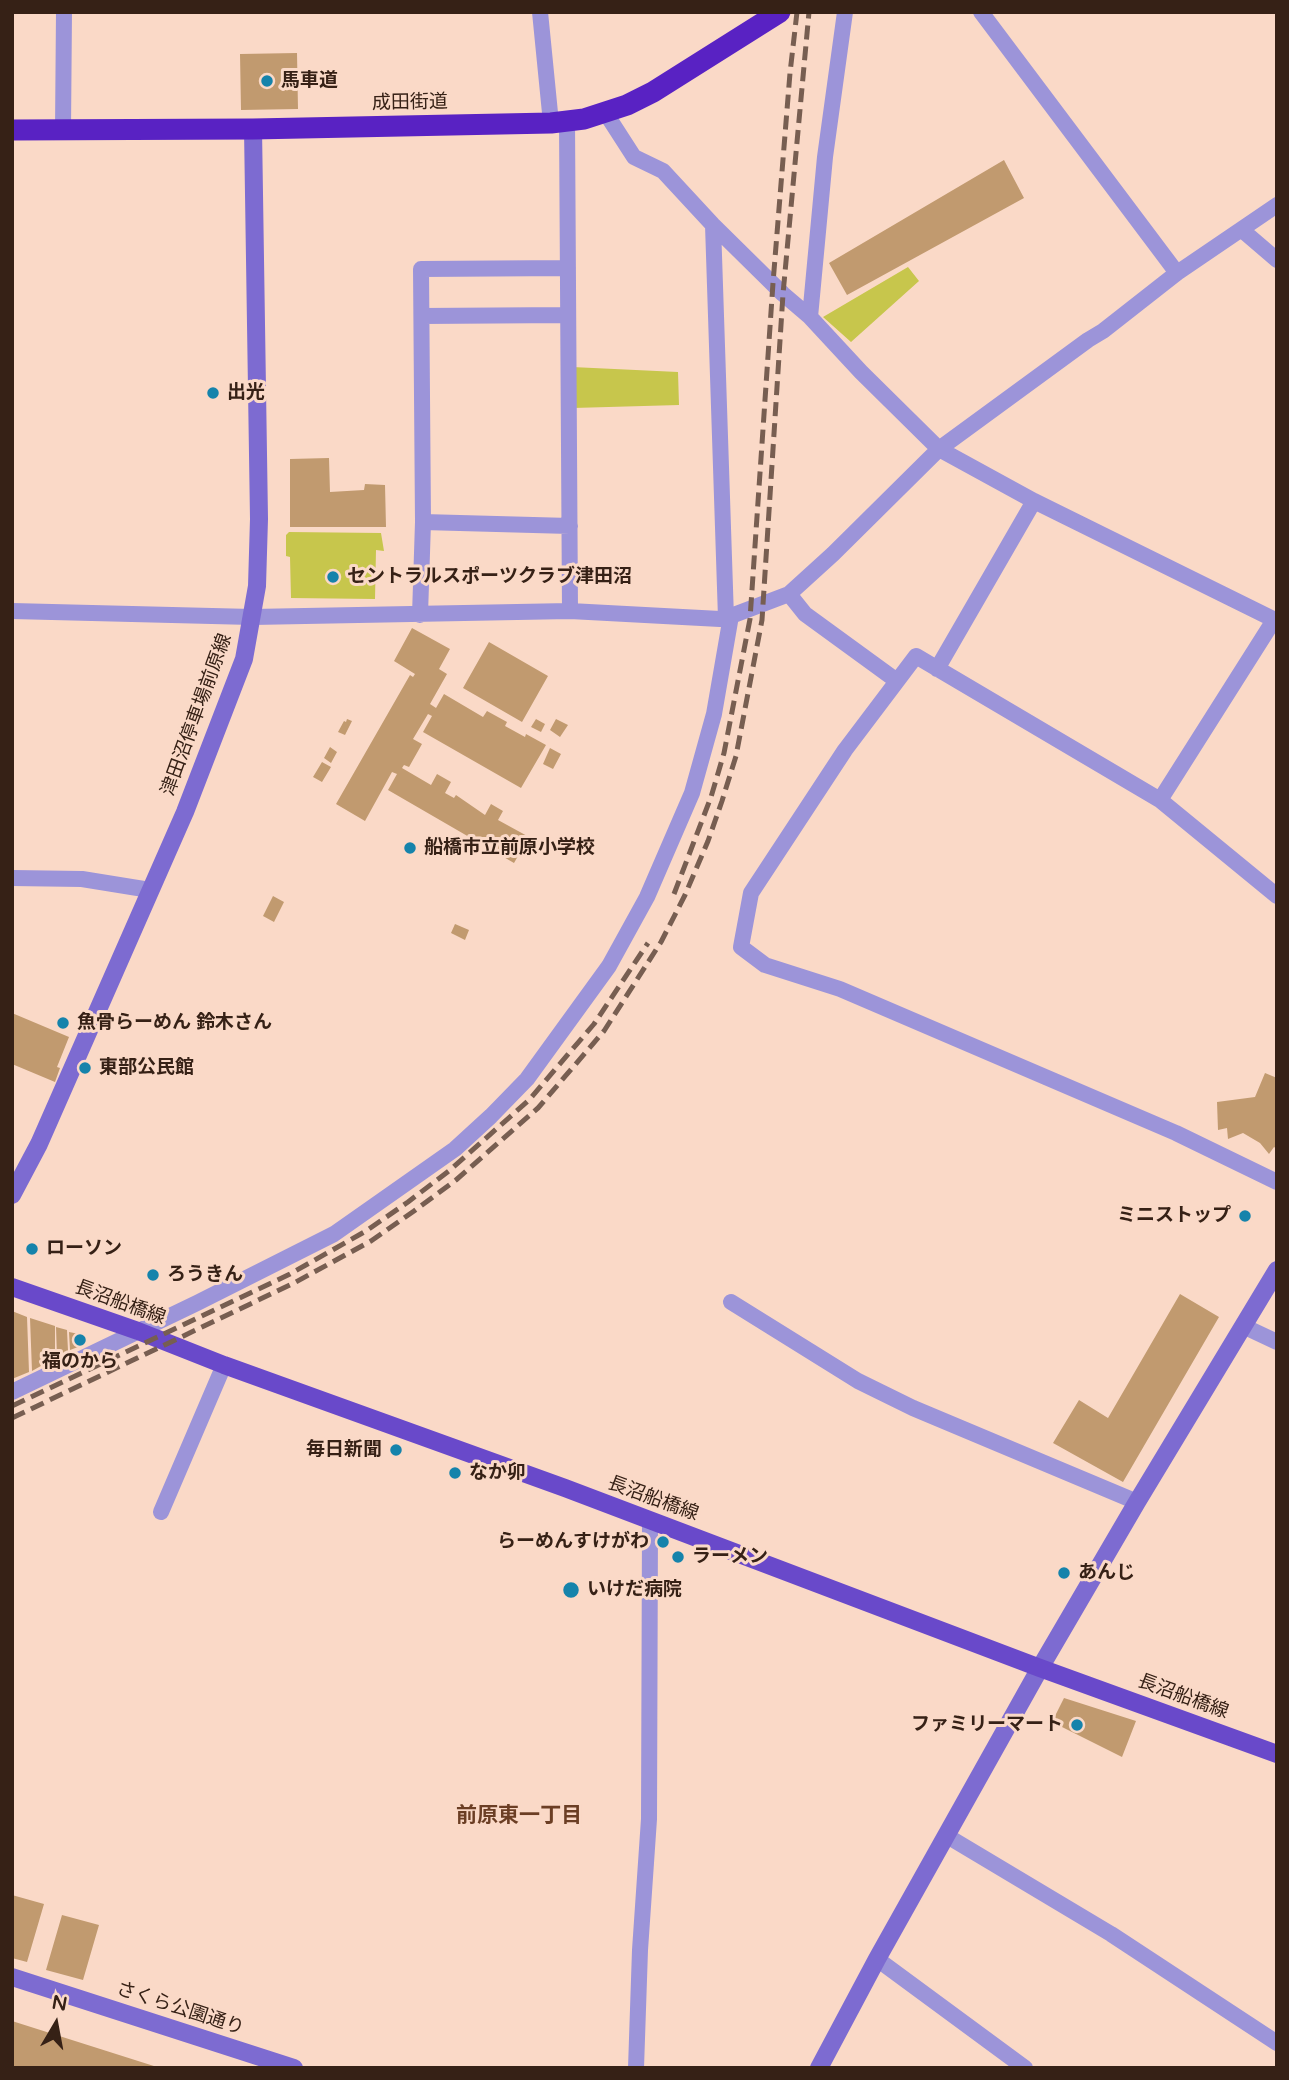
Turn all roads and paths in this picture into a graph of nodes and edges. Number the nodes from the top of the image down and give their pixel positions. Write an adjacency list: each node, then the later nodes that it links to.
1 (64, 12): 8 (street)
2 (540, 12): 7 (street)
3 (779, 12): 6 (highway, 成田街道)
4 (845, 12): 19 (street)
5 (981, 12): 16 (street)
6 (605, 112): 7 (highway, 成田街道); 12 (street)
7 (559, 122): 9 (highway, 成田街道); 15 (street)
8 (63, 129): 9 (highway, 成田街道); 10 (highway, 成田街道)
9 (253, 129): 28 (street, 津田沼停車場前原線)
10 (12, 130)
11 (1277, 205): 13 (street)
12 (713, 225): 19 (street); 29 (street)
13 (1242, 230): 14 (street); 16 (street)
14 (1277, 260)
15 (568, 268): 17 (street); 18 (street)
16 (1177, 273): 20 (street)
17 (568, 315): 18 (street); 23 (street)
18 (422, 316): 22 (street)
19 (810, 317): 20 (street)
20 (939, 449): 21 (street); 24 (street)
21 (1034, 501): 30 (street); 31 (street)
22 (423, 522): 23 (street); 27 (street)
23 (569, 526): 26 (street)
24 (789, 594): 29 (street); 32 (street)
25 (12, 611): 28 (street)
26 (570, 611): 27 (street); 29 (street)
27 (420, 615): 28 (street)
28 (253, 617): 35 (street, 津田沼停車場前原線)
29 (729, 617): 43 (street)
30 (1275, 621): 33 (street)
31 (937, 669): 32 (street); 33 (street)
32 (897, 681): 37 (street)
33 (1160, 800): 36 (street)
34 (12, 878): 35 (street)
35 (150, 890): 38 (street, 津田沼停車場前原線)
36 (1277, 896)
37 (1277, 1182)
38 (12, 1195)
39 (1277, 1270): 42 (street)
40 (12, 1287): 43 (main road, 長沼船橋線)
41 (731, 1302): 47 (street)
42 (1243, 1326): 44 (street); 47 (street)
43 (138, 1331): 45 (main road, 長沼船橋線); 46 (street)
44 (1277, 1342)
45 (224, 1365): 48 (street); 49 (main road, 長沼船橋線)
46 (12, 1392)
47 (1137, 1502): 50 (street)
48 (161, 1512)
49 (650, 1521): 50 (main road, 長沼船橋線); 57 (street)
50 (1040, 1668): 51 (main road, 長沼船橋線); 52 (street)
51 (1277, 1754)
52 (947, 1836): 53 (street); 55 (street)
53 (877, 1959): 58 (street); 59 (street)
54 (12, 1977): 56 (street, さくら公園通り)
55 (1274, 2035)
56 (294, 2068)
57 (636, 2068)
58 (819, 2068)
59 (1025, 2068)

